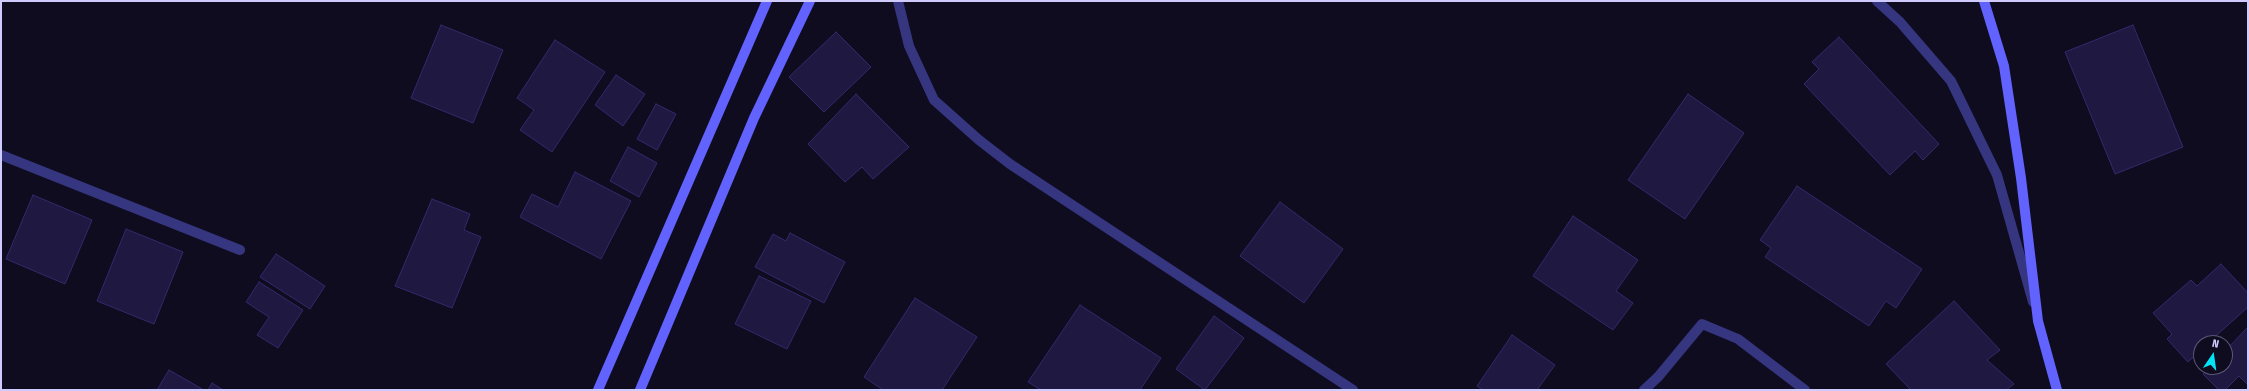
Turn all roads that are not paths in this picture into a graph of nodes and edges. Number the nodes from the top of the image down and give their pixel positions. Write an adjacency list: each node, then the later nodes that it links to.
1 (767, 1): 9 (main road)
2 (810, 1): 10 (main road)
3 (898, 1): 11 (street)
4 (1877, 1): 8 (street)
5 (1984, 1): 8 (main road)
6 (1, 155): 7 (street)
7 (240, 250)
8 (2038, 321): 14 (main road)
9 (598, 390)
10 (640, 390)
11 (1353, 390)
12 (1644, 390): 13 (street)
13 (1805, 390)
14 (2057, 390)

